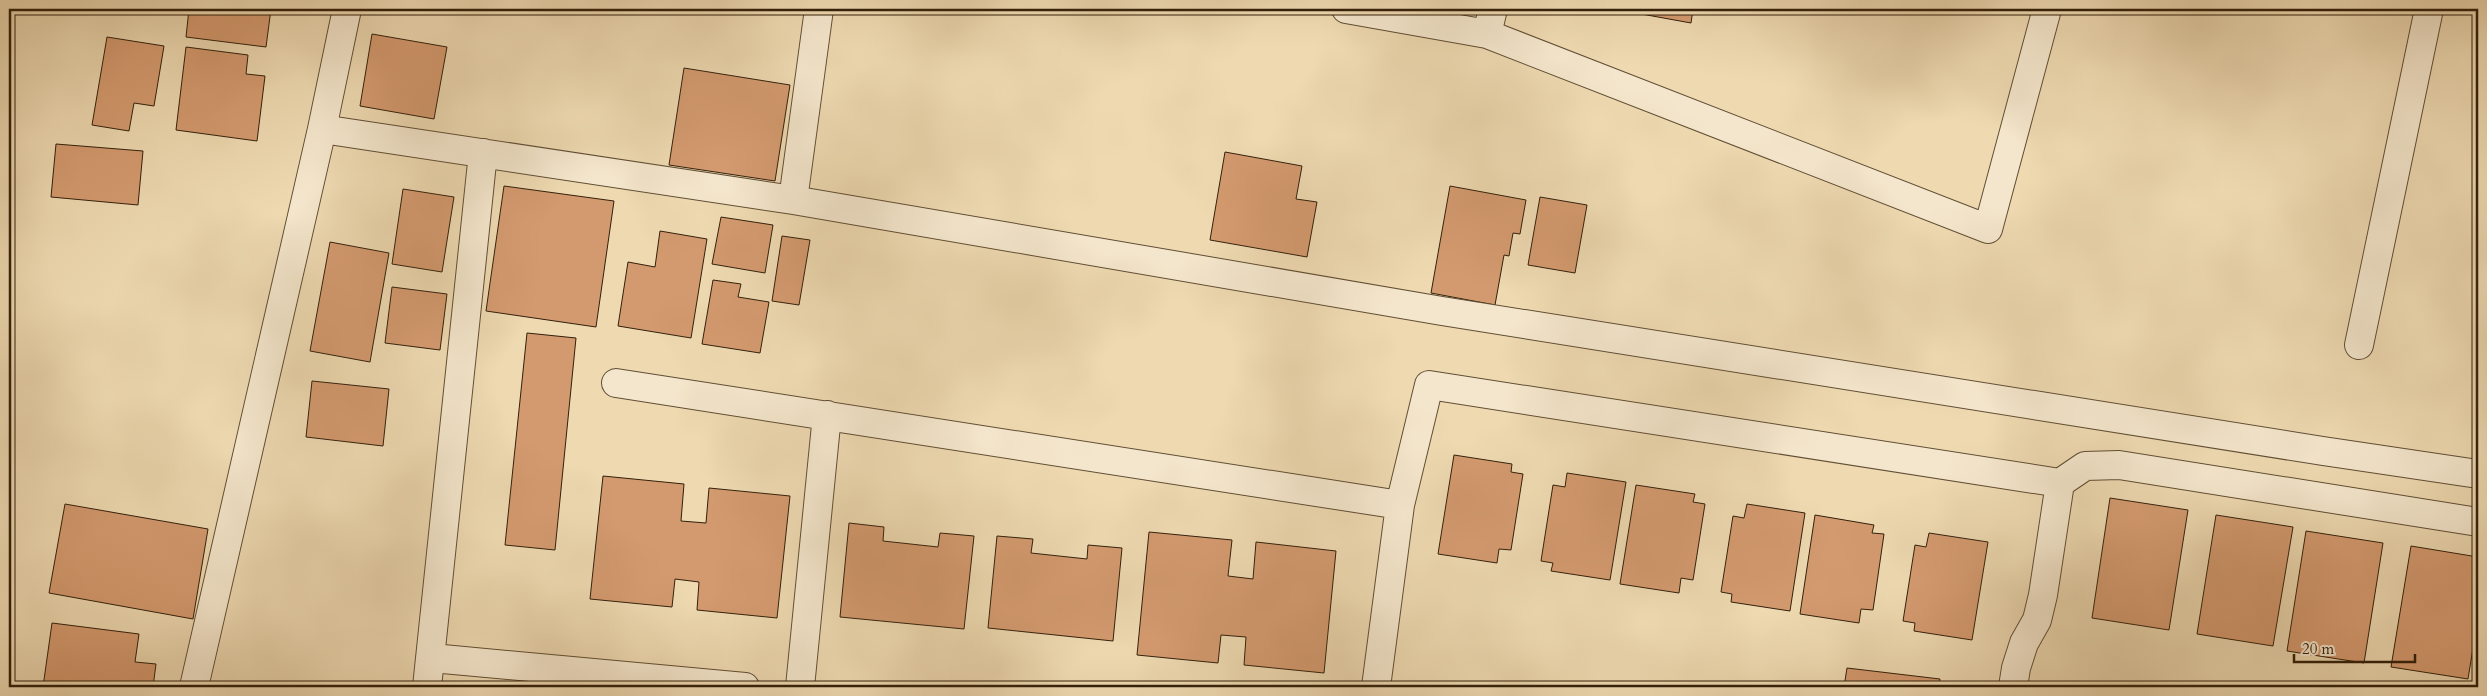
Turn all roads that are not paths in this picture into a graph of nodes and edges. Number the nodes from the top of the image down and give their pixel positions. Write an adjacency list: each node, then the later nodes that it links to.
1 (347, 9): 7 (street)
2 (819, 9): 9 (street)
3 (1346, 9): 6 (street)
4 (2047, 9): 6 (street)
5 (2429, 9): 10 (street)
6 (1490, 21)
7 (322, 129): 8 (street); 18 (street)
8 (483, 153): 9 (street); 17 (street)
9 (793, 200): 13 (street)
10 (2359, 345)
11 (616, 383): 12 (street)
12 (827, 415): 15 (street); 21 (street)
13 (2478, 474)
14 (2060, 483): 15 (street); 16 (street); 23 (street)
15 (1400, 505): 22 (street)
16 (2478, 522)
17 (432, 658): 19 (street); 20 (street)
18 (194, 687)
19 (427, 687)
20 (745, 687)
21 (800, 687)
22 (1376, 687)
23 (2013, 687)

